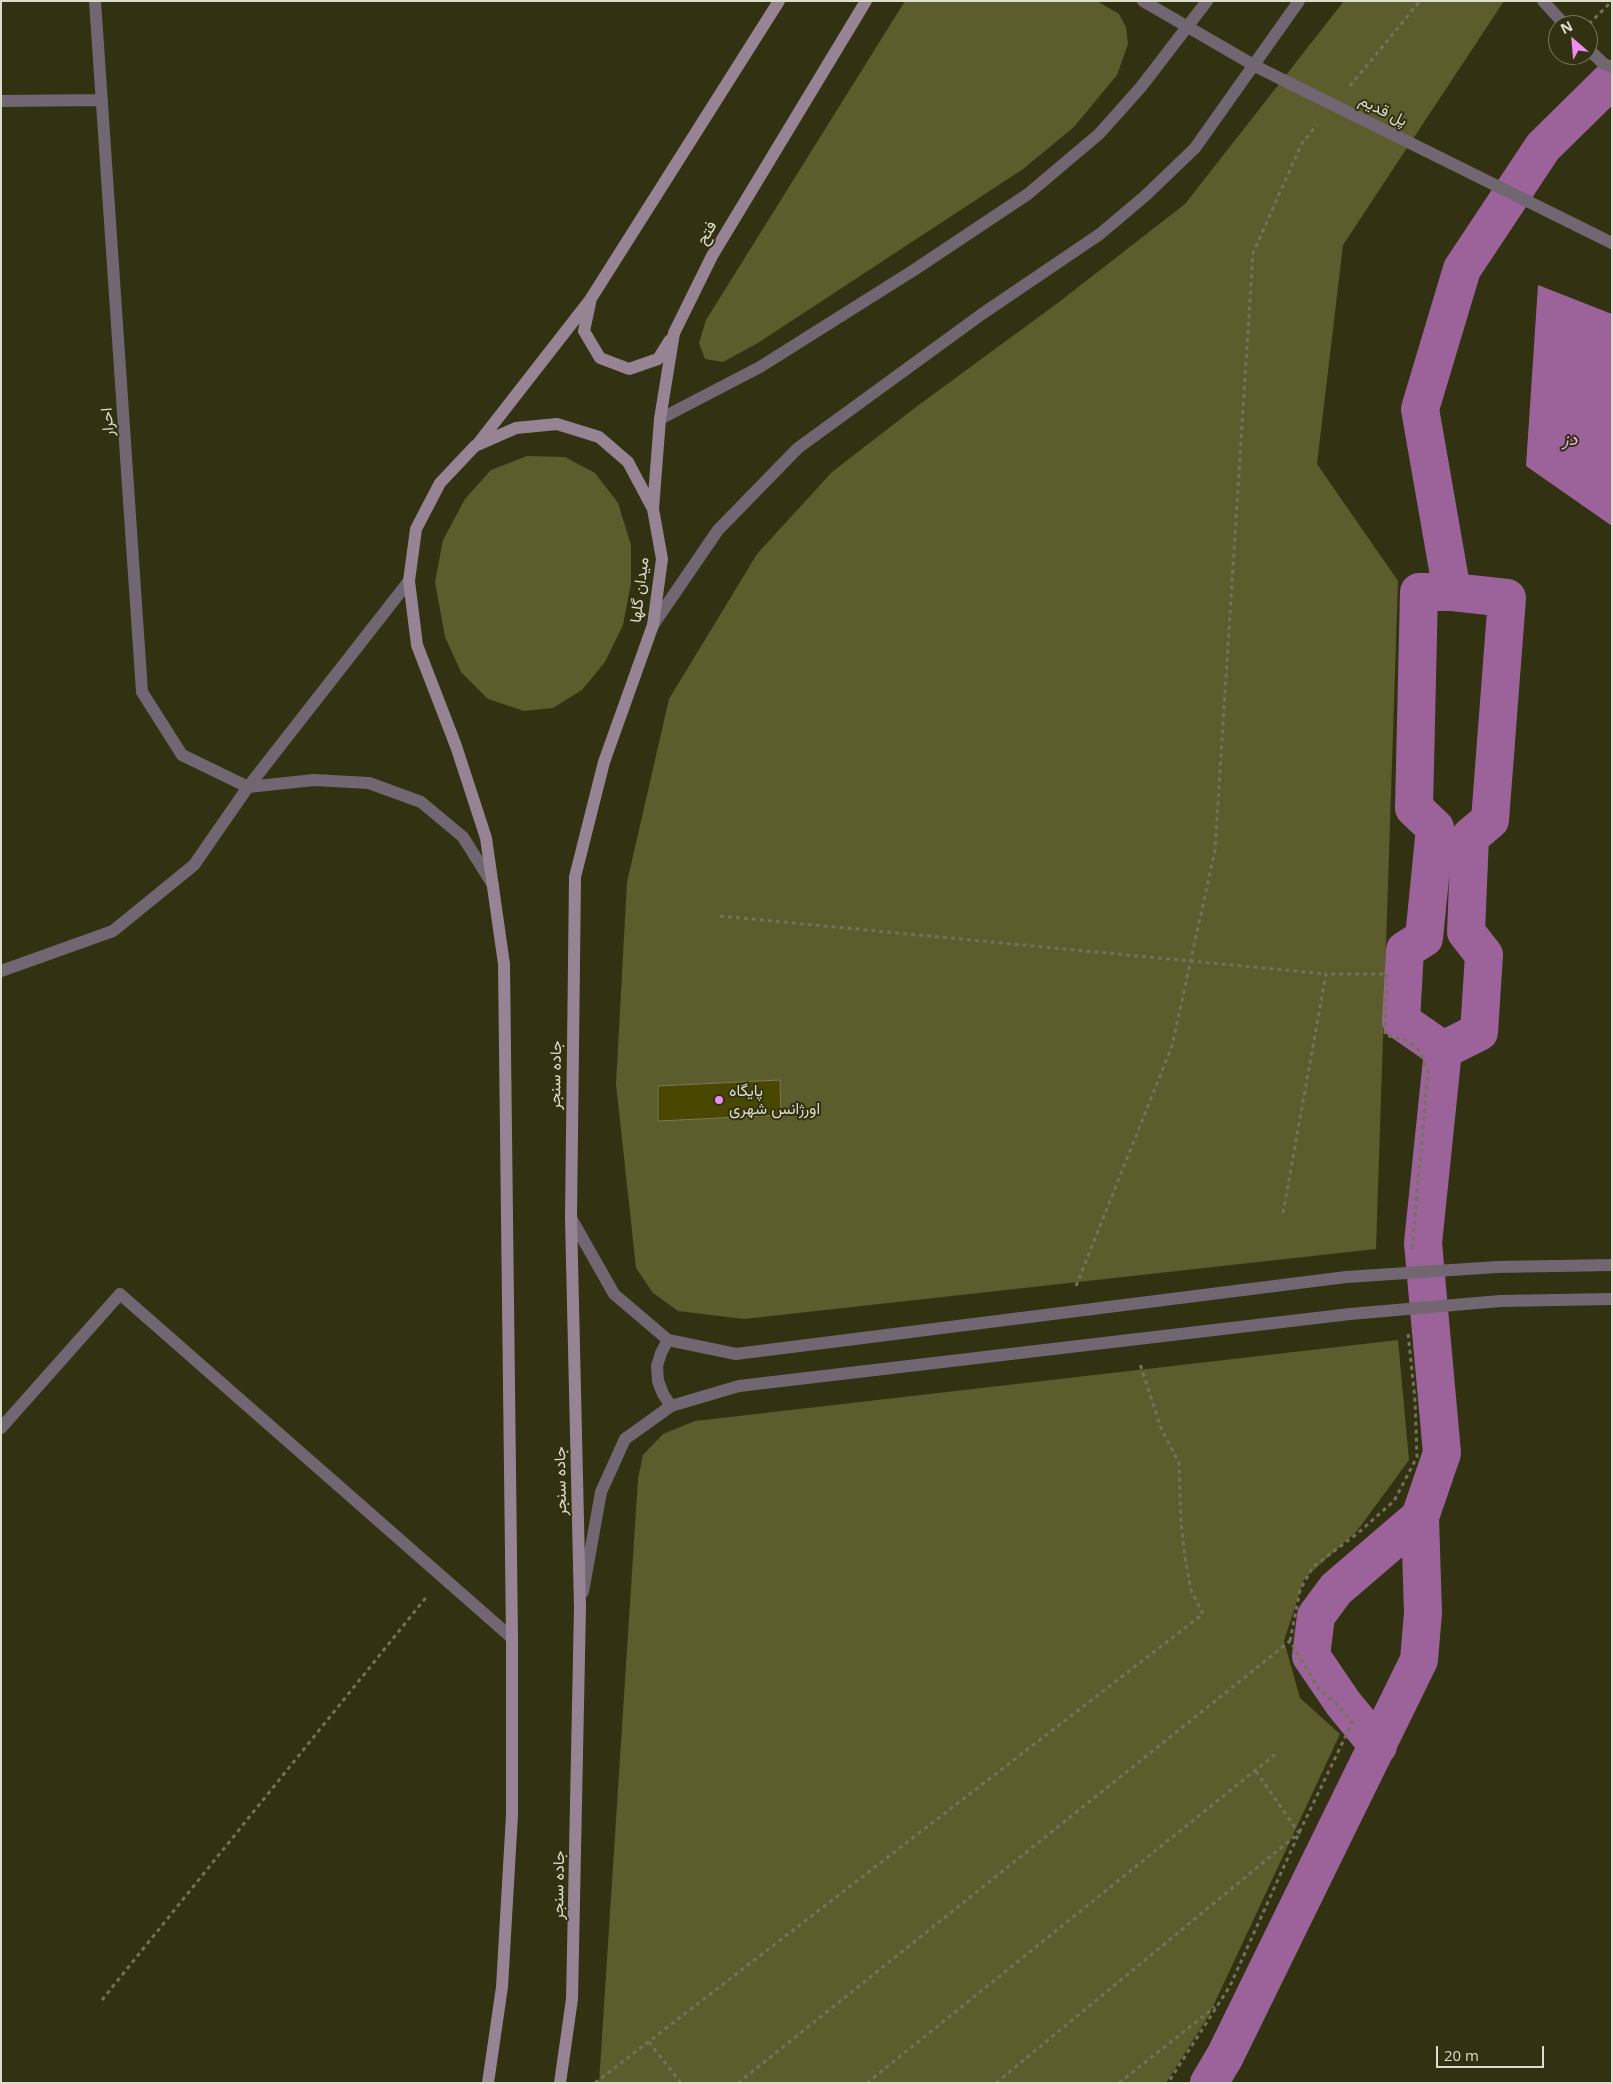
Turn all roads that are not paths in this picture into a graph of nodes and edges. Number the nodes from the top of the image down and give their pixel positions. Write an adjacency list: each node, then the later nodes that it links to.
1 (95, 1): 11 (street, احرار)
2 (779, 1): 14 (main road)
3 (866, 1): 15 (main road, فتح)
4 (1143, 1): 13 (street, پل قدیم, bridge)
5 (1207, 1): 16 (street)
6 (1299, 1): 20 (street)
7 (1543, 1): 8 (street)
8 (1555, 15)
9 (1598, 58): 10 (street)
10 (1612, 67)
11 (102, 100): 12 (street); 21 (street, احرار)
12 (1, 102)
13 (1612, 242)
14 (590, 300): 15 (main road); 17 (main road)
15 (674, 333): 16 (main road, فتح)
16 (660, 419): 18 (main road, فتح)
17 (475, 446): 18 (main road, میدان گلها); 19 (main road, میدان گلها)
18 (653, 509): 20 (main road, میدان گلها)
19 (409, 580): 21 (street); 23 (main road, میدان گلها)
20 (653, 625): 22 (main road, میدان گلها)
21 (248, 787): 23 (street); 24 (street)
22 (575, 877): 25 (main road, جاده سنجر)
23 (493, 885): 32 (main road)
24 (1, 971)
25 (571, 1218): 28 (street); 31 (main road, جاده سنجر)
26 (1612, 1265): 28 (street)
27 (1612, 1299): 29 (street)
28 (668, 1340): 29 (street)
29 (671, 1406): 31 (street)
30 (1, 1428): 32 (street)
31 (580, 1607): 34 (main road, جاده سنجر)
32 (512, 1638): 33 (main road)
33 (488, 2083)
34 (560, 2083)

